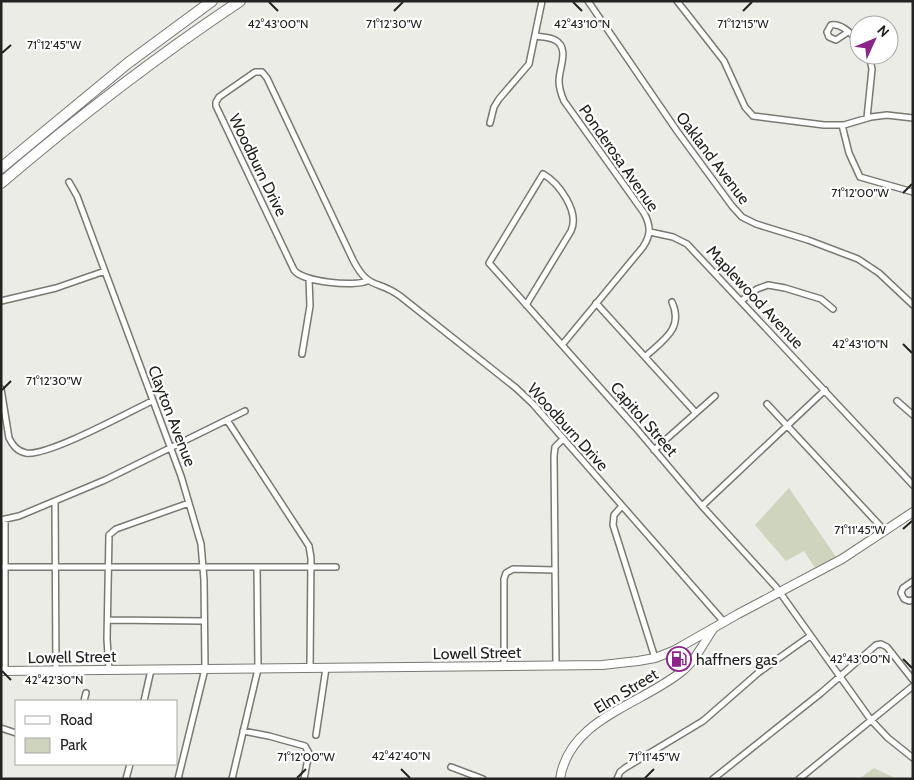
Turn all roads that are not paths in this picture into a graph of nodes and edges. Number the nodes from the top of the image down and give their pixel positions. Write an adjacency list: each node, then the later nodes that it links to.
1 (212, 1): 12 (highway)
2 (240, 1): 14 (highway)
3 (542, 1): 6 (street)
4 (588, 1): 25 (street, Oakland Avenue)
5 (677, 1): 11 (street)
6 (536, 36): 10 (street); 16 (street, Ponderosa Avenue)
7 (871, 65): 8 (street)
8 (867, 118): 9 (street); 11 (street)
9 (913, 118)
10 (490, 123)
11 (842, 125): 15 (street)
12 (1, 168)
13 (69, 182): 17 (street, Clayton Avenue)
14 (1, 183)
15 (913, 192)
16 (650, 232): 21 (street, Maplewood Avenue); 23 (street, Ponderosa Avenue)
17 (104, 271): 20 (street); 33 (street, Clayton Avenue)
18 (309, 279): 19 (street, Woodburn Drive); 19 (street, Woodburn Drive); 28 (street)
19 (367, 281): 41 (street, Woodburn Drive)
20 (1, 301)
21 (741, 301): 26 (street); 31 (street, Maplewood Avenue)
22 (672, 302): 29 (street)
23 (596, 303): 27 (street, Ponderosa Avenue); 29 (street)
24 (526, 305): 24 (street, Capitol Street); 27 (street, Capitol Street)
25 (913, 305)
26 (833, 308)
27 (562, 345): 43 (street, Capitol Street)
28 (302, 354)
29 (645, 357): 37 (street)
30 (1, 389): 33 (street)
31 (825, 390): 40 (street); 44 (street, Maplewood Avenue)
32 (715, 396): 37 (street)
33 (152, 401): 42 (street, Clayton Avenue)
34 (897, 401): 38 (street)
35 (767, 404): 40 (street)
36 (245, 411): 39 (street)
37 (696, 413): 43 (street)
38 (913, 415)
39 (227, 420): 42 (street); 55 (street)
40 (787, 426): 48 (street); 51 (street)
41 (563, 439): 47 (street, Woodburn Drive); 59 (street)
42 (170, 449): 45 (street); 46 (street, Clayton Avenue)
43 (654, 450): 48 (street, Capitol Street)
44 (913, 485)
45 (54, 502): 50 (street); 58 (street)
46 (189, 502): 52 (street); 53 (street, Clayton Avenue)
47 (622, 506): 65 (street, Woodburn Drive); 68 (street)
48 (702, 506): 61 (street, Capitol Street)
49 (913, 512): 51 (main road, Lowell Street)
50 (3, 520): 57 (street)
51 (884, 530): 61 (main road, Lowell Street)
52 (108, 567): 53 (street); 58 (street); 63 (street)
53 (203, 567): 54 (street); 64 (street, Clayton Avenue)
54 (257, 567): 55 (street); 74 (street)
55 (311, 567): 56 (street); 71 (street)
56 (336, 567)
57 (3, 568): 58 (street); 77 (street)
58 (55, 568): 78 (street)
59 (555, 570): 69 (street); 70 (street)
60 (912, 583): 62 (street)
61 (780, 592): 65 (main road, Lowell Street); 67 (street, Capitol Street)
62 (913, 600)
63 (108, 620): 64 (street); 75 (street)
64 (204, 620): 73 (street, Clayton Avenue)
65 (724, 622): 66 (main road, Lowell Street)
66 (713, 629): 68 (main road, Lowell Street); 98 (main road, Elm Street)
67 (810, 636): 79 (street, Capitol Street); 99 (street)
68 (655, 658): 69 (main road, Lowell Street)
69 (556, 665): 70 (main road, Lowell Street)
70 (504, 666): 72 (main road, Lowell Street)
71 (310, 668): 72 (main road, Lowell Street); 74 (main road, Lowell Street)
72 (326, 668): 89 (street)
73 (205, 669): 74 (main road, Lowell Street); 76 (main road, Lowell Street); 94 (street, Clayton Avenue)
74 (258, 669): 87 (street)
75 (109, 670): 76 (main road, Lowell Street); 78 (main road, Lowell Street)
76 (151, 670): 84 (street)
77 (3, 671): 78 (main road, Lowell Street)
78 (56, 671)
79 (840, 677): 80 (street); 85 (street, Capitol Street); 100 (street)
80 (913, 680)
81 (913, 686): 85 (street)
82 (86, 693): 83 (street)
83 (84, 700)
84 (144, 700)
85 (871, 720): 90 (street, Capitol Street); 101 (street)
86 (1, 728): 88 (street)
87 (243, 731): 95 (street); 96 (street)
88 (15, 733)
89 (316, 735)
90 (912, 757)
91 (130, 765): 93 (street)
92 (451, 767): 97 (street)
93 (126, 779)
94 (178, 779)
95 (232, 779)
96 (304, 779)
97 (483, 779)
98 (560, 779)
99 (616, 779)
100 (713, 779)
101 (799, 779)

